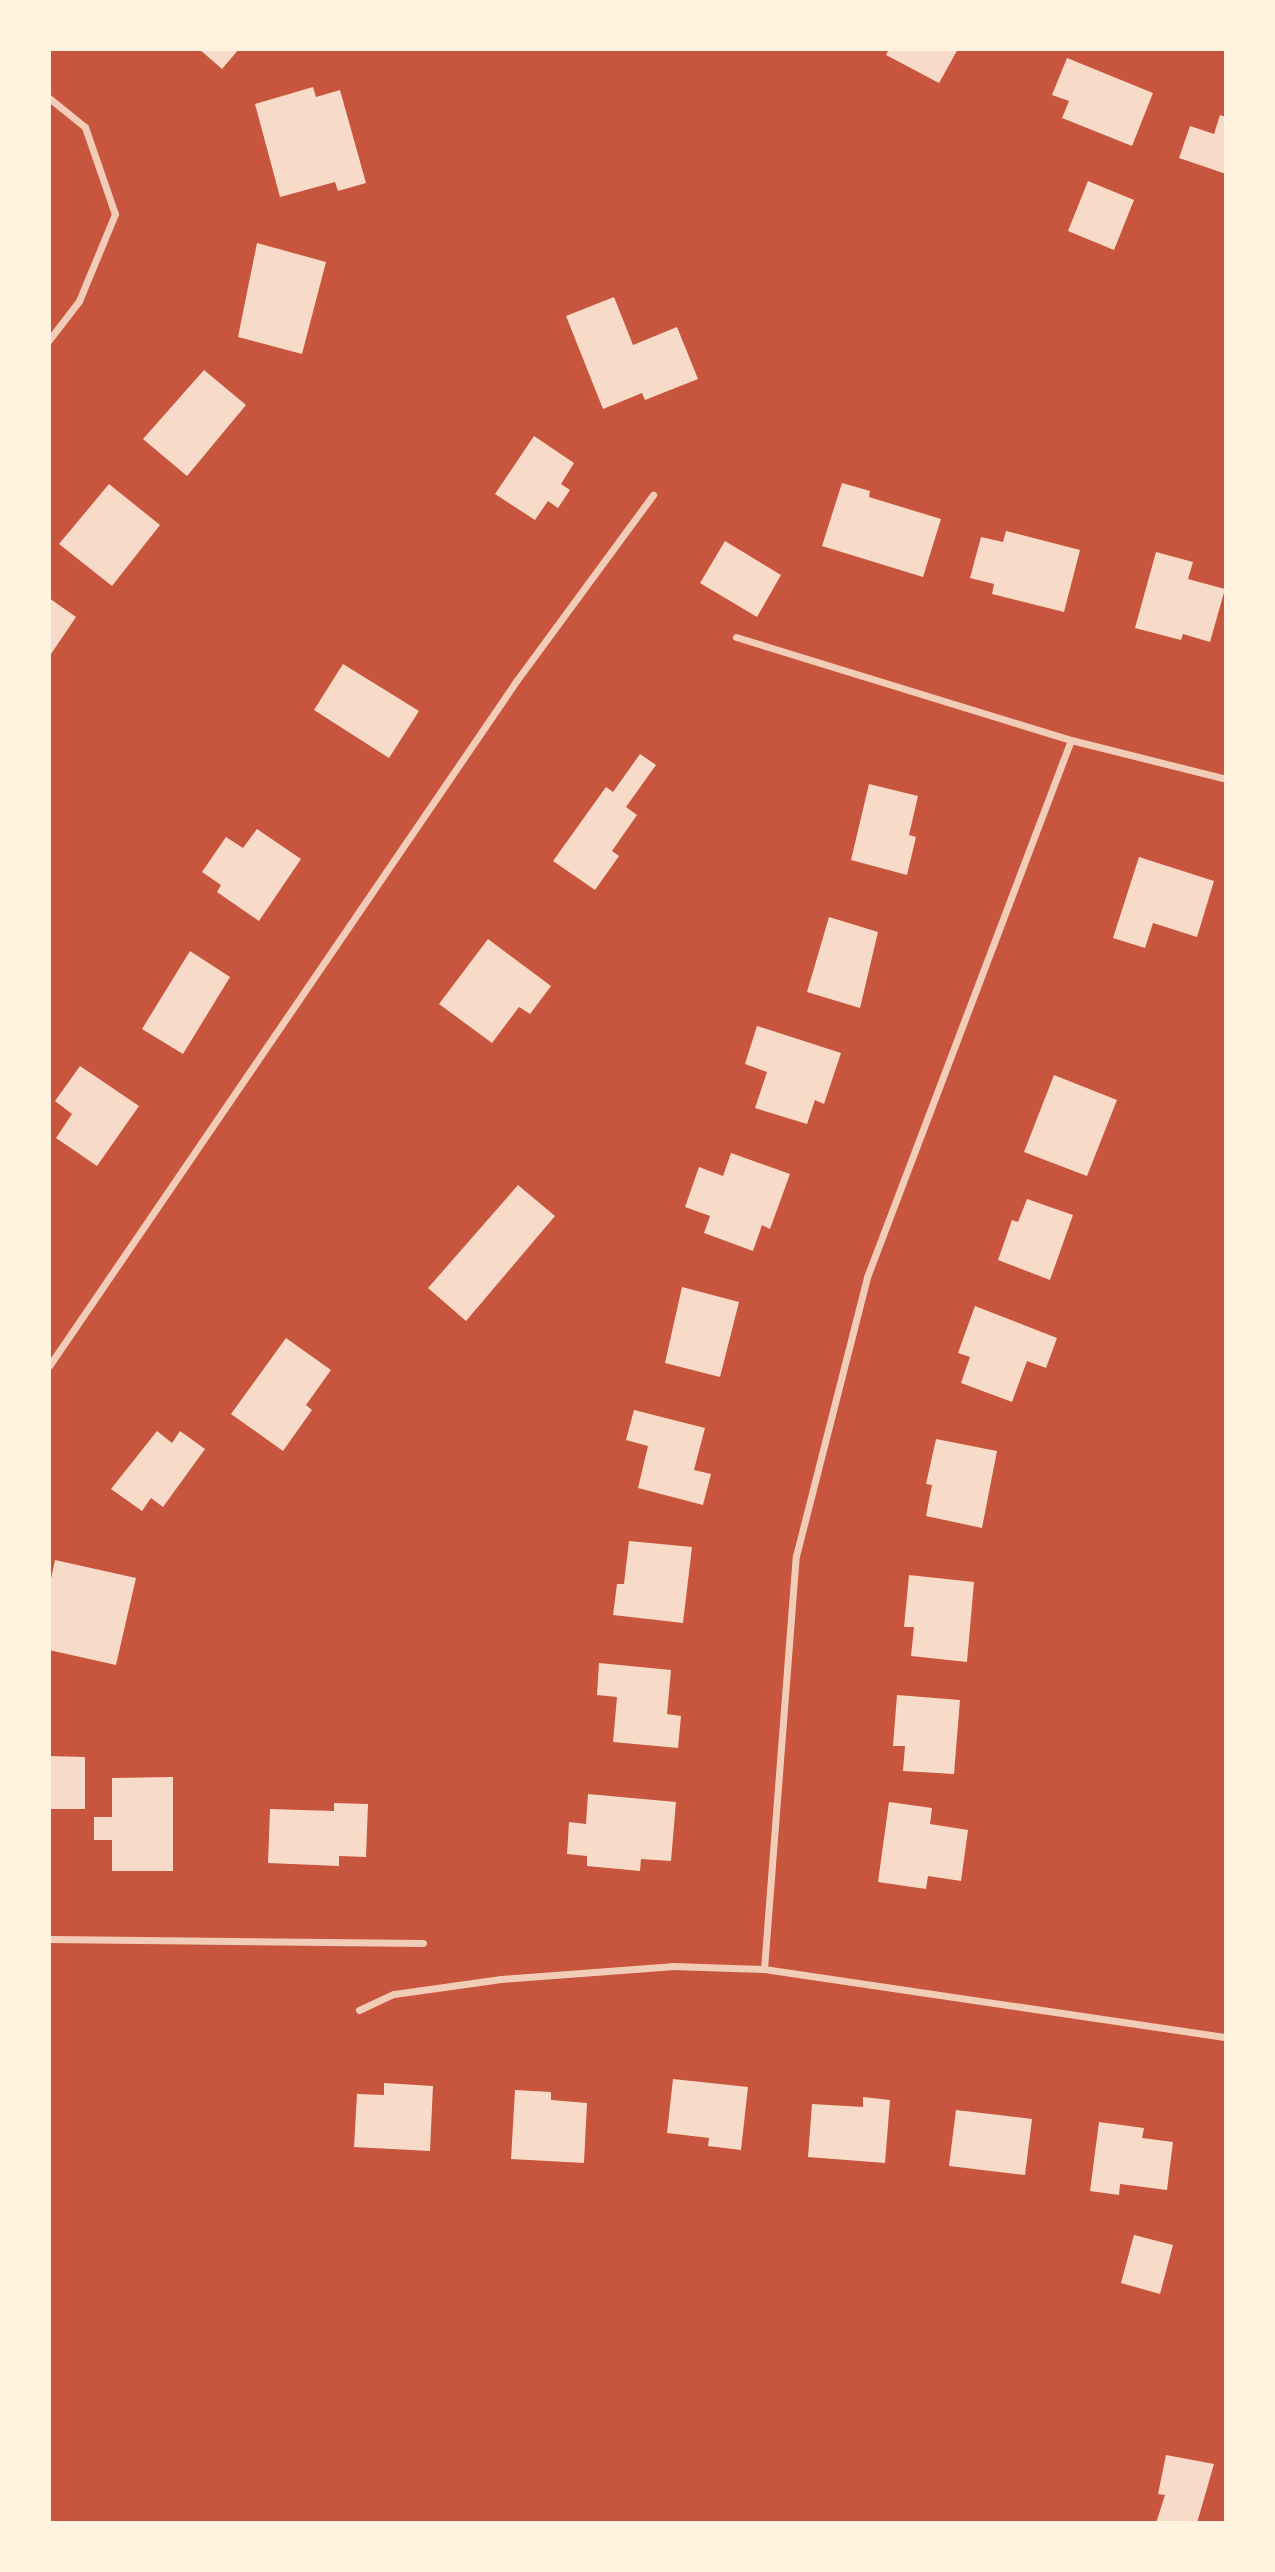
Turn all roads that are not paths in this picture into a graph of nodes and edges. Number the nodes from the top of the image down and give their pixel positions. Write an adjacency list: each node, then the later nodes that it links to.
1 (49, 98): 2 (street)
2 (49, 340)
3 (653, 495): 7 (street)
4 (736, 637): 5 (street)
5 (1071, 740): 6 (street); 10 (street)
6 (1226, 779)
7 (49, 1366)
8 (49, 1939): 9 (street)
9 (422, 1943)
10 (764, 1969): 11 (street); 12 (street)
11 (359, 2010)
12 (1226, 2037)

